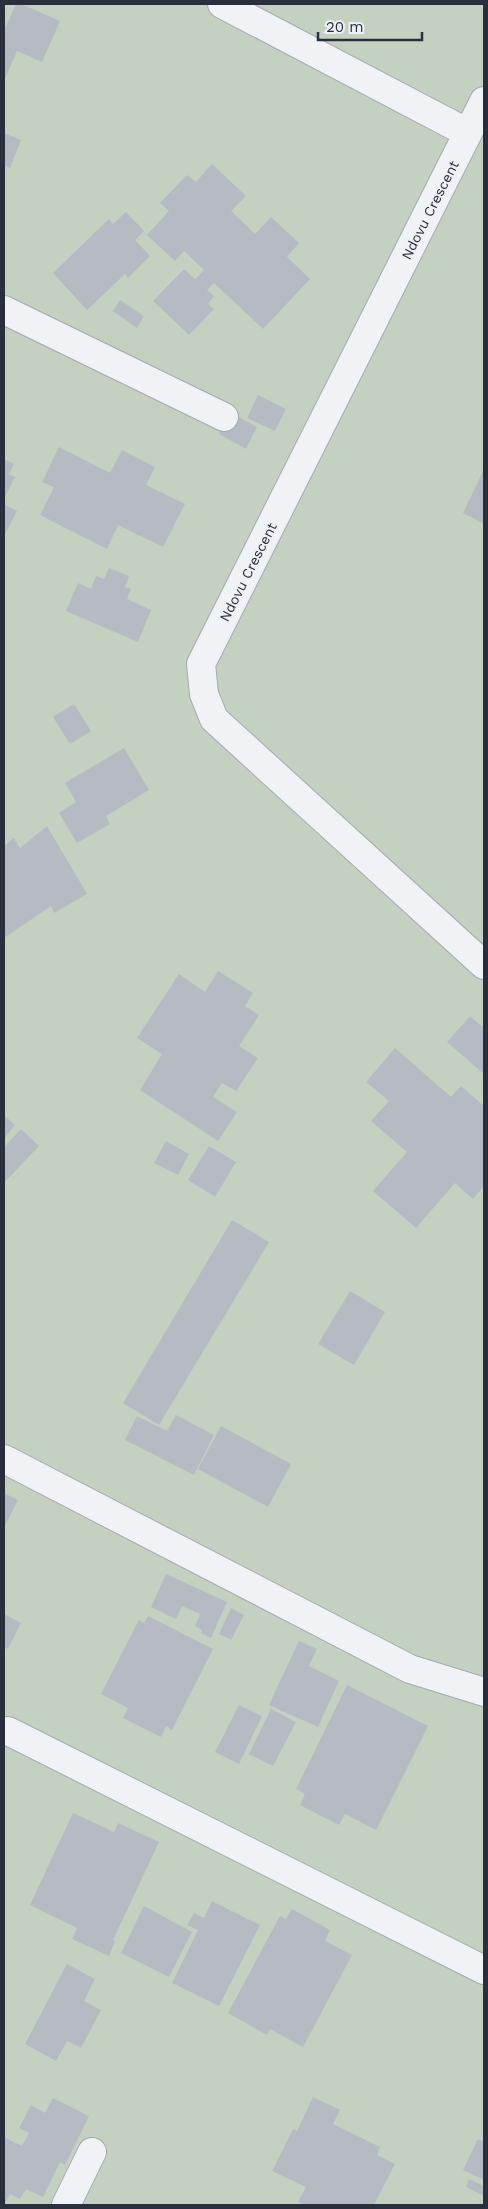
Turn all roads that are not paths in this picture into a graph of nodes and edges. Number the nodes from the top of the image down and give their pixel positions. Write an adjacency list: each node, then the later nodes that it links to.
1 (222, 4): 3 (street)
2 (484, 102): 3 (street, Ndovu Crescent)
3 (468, 133): 6 (street, Ndovu Crescent)
4 (4, 310): 5 (street)
5 (224, 417)
6 (484, 965)
7 (4, 1459): 8 (street)
8 (484, 1692)
9 (8, 1731): 10 (street)
10 (484, 1970)
11 (92, 2152): 12 (street)
12 (66, 2205)

